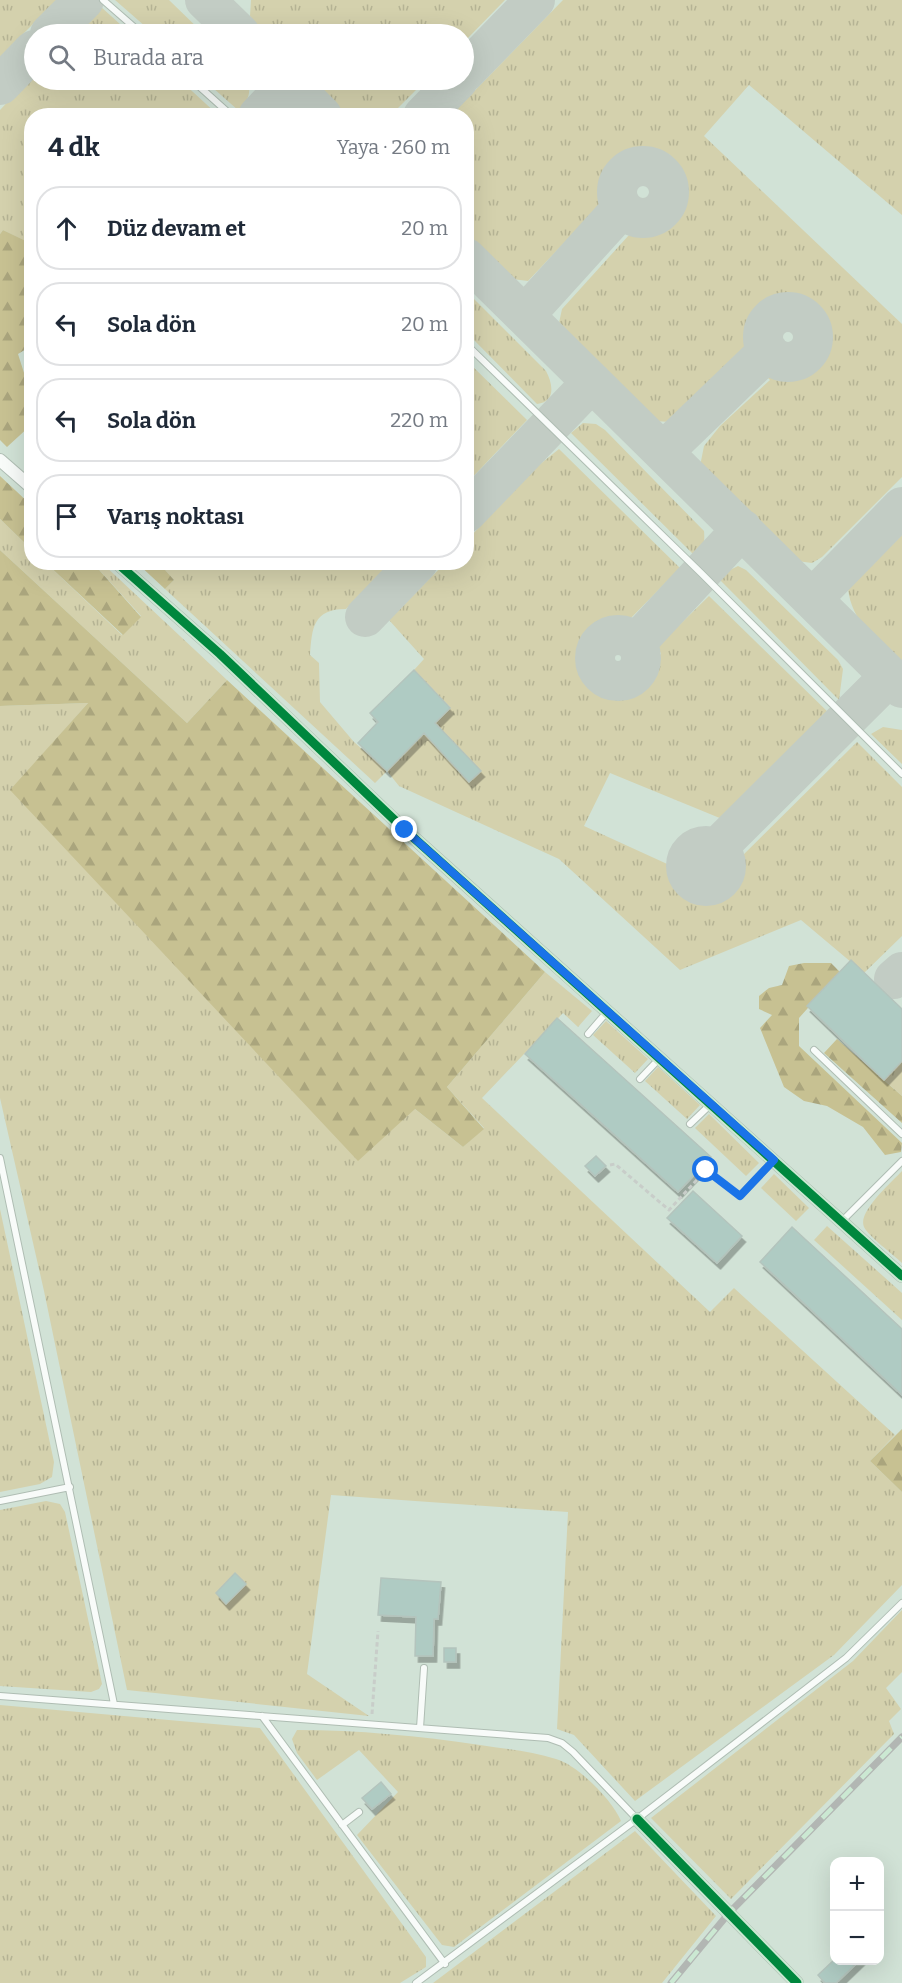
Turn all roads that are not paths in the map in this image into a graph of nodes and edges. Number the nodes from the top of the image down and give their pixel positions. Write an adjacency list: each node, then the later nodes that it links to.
1 (104, 0): 2 (lane)
2 (131, 24)
3 (203, 90): 4 (lane)
4 (223, 108)
5 (474, 352): 9 (lane)
6 (0, 460): 7 (street)
7 (24, 481)
8 (125, 570): 10 (street)
9 (902, 774)
10 (607, 1011): 11 (lane); 13 (street)
11 (588, 1034)
12 (814, 1050): 17 (lane)
13 (660, 1058): 14 (lane); 15 (street)
14 (640, 1079)
15 (711, 1104): 16 (lane); 19 (street)
16 (690, 1125)
17 (902, 1134)
18 (0, 1158): 24 (lane)
19 (774, 1160): 21 (lane); 22 (street)
20 (902, 1161): 22 (lane)
21 (740, 1196)
22 (842, 1221): 23 (street)
23 (902, 1276)
24 (70, 1487): 25 (lane); 29 (lane)
25 (0, 1501)
26 (902, 1603): 33 (lane)
27 (424, 1668): 31 (lane)
28 (0, 1696): 29 (lane)
29 (114, 1704): 30 (lane)
30 (262, 1716): 31 (lane); 34 (lane)
31 (420, 1728): 33 (lane)
32 (359, 1812): 34 (lane)
33 (637, 1819): 35 (lane); 37 (street)
34 (342, 1825): 35 (lane)
35 (445, 1964): 36 (lane)
36 (416, 1983)
37 (797, 1983)

